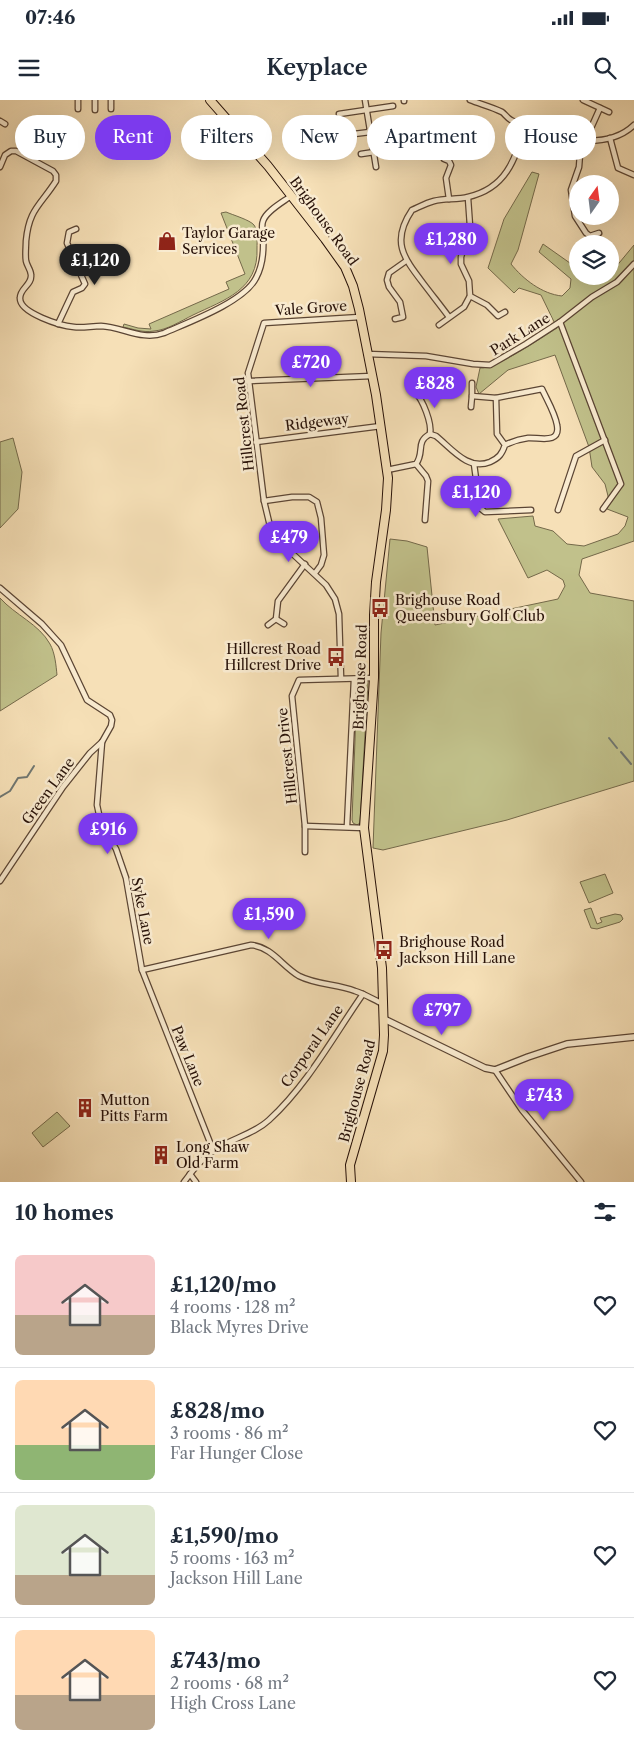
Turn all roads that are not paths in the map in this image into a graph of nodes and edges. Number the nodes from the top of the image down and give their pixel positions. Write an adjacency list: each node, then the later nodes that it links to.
1 (78, 100): 10 (street)
2 (94, 100): 12 (street)
3 (111, 100): 11 (street)
4 (210, 100): 33 (main road, Brighouse Road)
5 (365, 100): 13 (street)
6 (583, 100): 9 (street)
7 (469, 101): 16 (street)
8 (393, 106): 13 (street)
9 (600, 108): 14 (street); 18 (street)
10 (78, 109)
11 (111, 109)
12 (95, 110)
13 (366, 110): 15 (street); 17 (street)
14 (609, 112)
15 (339, 114)
16 (505, 115)
17 (367, 117)
18 (596, 117)
19 (0, 120): 20 (street)
20 (5, 124)
21 (634, 125): 22 (street)
22 (610, 138): 23 (street); 32 (street)
23 (596, 140)
24 (367, 153): 25 (street)
25 (361, 154)
26 (375, 160): 31 (street)
27 (446, 160): 35 (street)
28 (514, 160): 34 (street)
29 (580, 160): 39 (street)
30 (0, 167): 49 (street)
31 (376, 167)
32 (634, 175)
33 (291, 196): 44 (main road, Brighouse Road); 49 (street)
34 (468, 198): 35 (street); 42 (street)
35 (449, 199): 40 (street)
36 (63, 227): 38 (street)
37 (76, 229): 38 (street)
38 (69, 232): 49 (street)
39 (599, 233)
40 (406, 261): 45 (street); 46 (street)
41 (634, 264): 47 (street, Park Lane)
42 (470, 296): 43 (street); 45 (street)
43 (505, 312)
44 (360, 317): 48 (street, Vale Grove); 51 (main road, Brighouse Road)
45 (450, 317): 50 (street)
46 (395, 319)
47 (560, 322): 51 (street, Park Lane); 61 (street)
48 (264, 323): 53 (street, Hillcrest Road)
49 (58, 324)
50 (439, 325)
51 (367, 354): 52 (main road, Brighouse Road)
52 (372, 376): 53 (street); 59 (main road, Brighouse Road)
53 (250, 381): 62 (street, Hillcrest Road)
54 (472, 383): 56 (street)
55 (419, 394): 60 (street)
56 (472, 396): 57 (street); 58 (street)
57 (496, 398): 63 (street); 63 (street)
58 (471, 406)
59 (381, 426): 62 (street, Ridgeway); 66 (main road, Brighouse Road)
60 (430, 434): 64 (street); 65 (street)
61 (605, 440): 68 (street); 70 (street)
62 (256, 442): 67 (street, Hillcrest Road)
63 (505, 445): 65 (street)
64 (416, 464): 66 (street); 71 (street)
65 (474, 464): 69 (street)
66 (387, 470): 79 (main road, Brighouse Road)
67 (264, 501): 72 (street, Hillcrest Road); 73 (street)
68 (603, 509)
69 (531, 510)
70 (558, 510)
71 (425, 520)
72 (305, 564): 73 (street, Hillcrest Road); 75 (street)
73 (315, 573): 78 (street, Hillcrest Road)
74 (0, 588): 81 (street)
75 (276, 619): 76 (street); 77 (street)
76 (268, 624)
77 (284, 624)
78 (341, 678): 80 (street, Hillcrest Drive); 82 (street, Hillcrest Drive)
79 (374, 678): 80 (street, Hillcrest Drive); 84 (main road, Brighouse Road)
80 (354, 679): 83 (street)
81 (102, 742): 86 (street, Green Lane); 87 (street, Syke Lane)
82 (305, 826): 83 (street); 85 (street, Hillcrest Drive)
83 (347, 826): 84 (street)
84 (364, 828): 89 (main road, Brighouse Road)
85 (305, 852)
86 (0, 881)
87 (142, 970): 88 (street); 93 (street, Paw Lane)
88 (363, 994): 89 (street); 93 (street, Corporal Lane)
89 (383, 1004): 90 (main road, Brighouse Road)
90 (384, 1020): 92 (street); 97 (main road, Brighouse Road)
91 (634, 1037): 92 (street)
92 (495, 1070): 98 (street)
93 (213, 1150): 94 (street, Corporal Lane)
94 (190, 1174): 95 (street, Corporal Lane); 96 (street)
95 (184, 1182)
96 (196, 1182)
97 (351, 1182)
98 (581, 1182)

